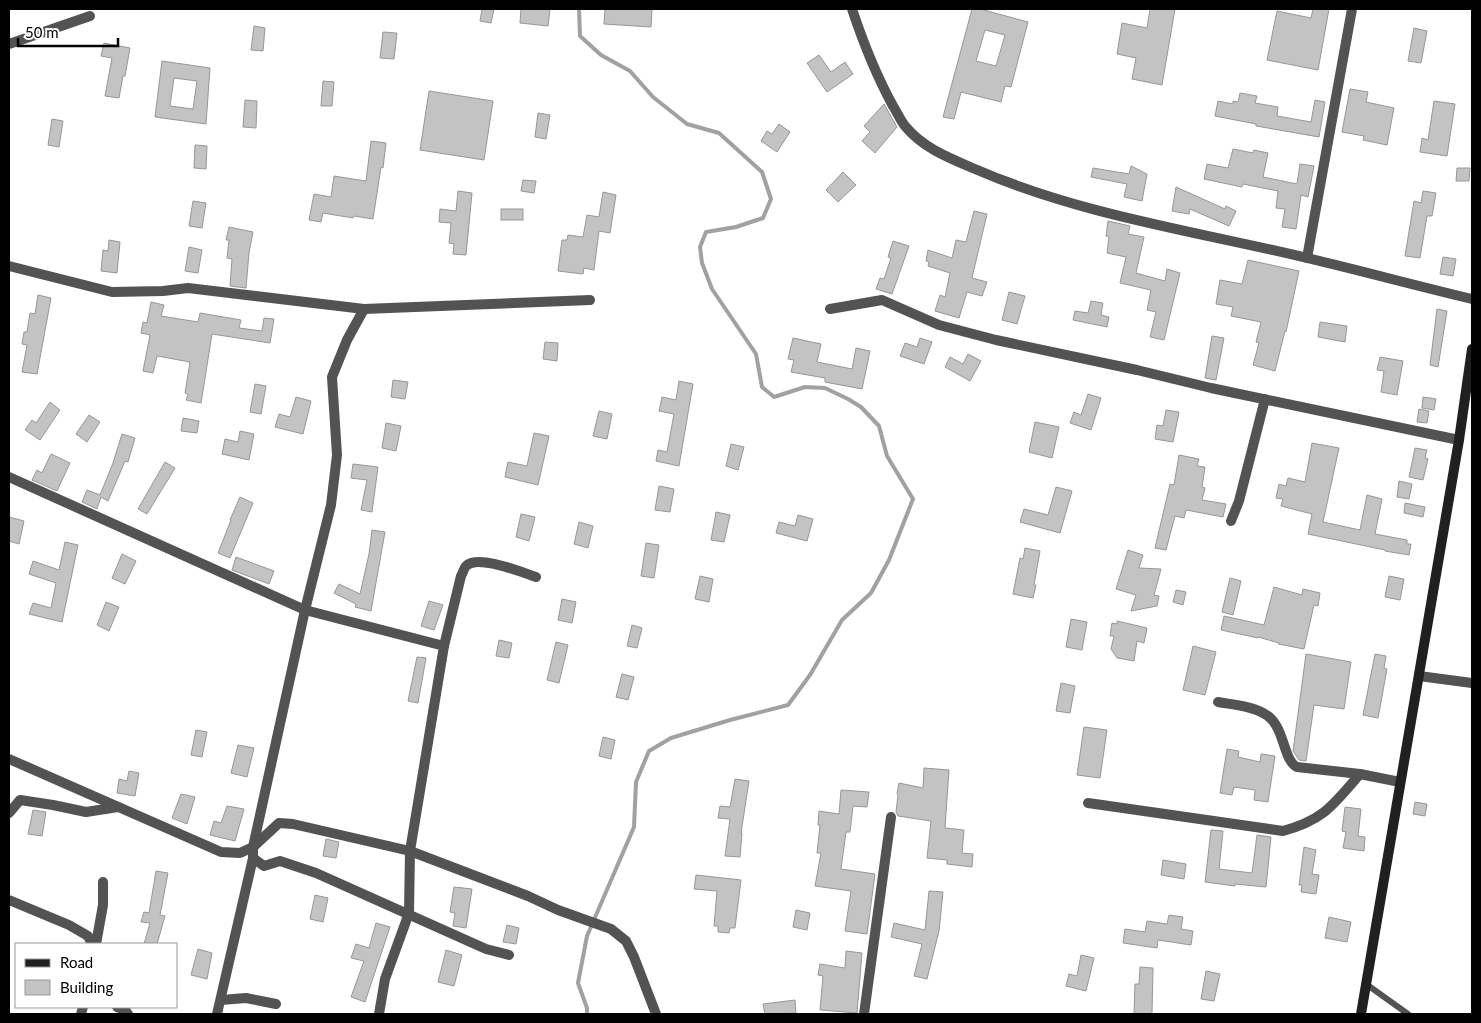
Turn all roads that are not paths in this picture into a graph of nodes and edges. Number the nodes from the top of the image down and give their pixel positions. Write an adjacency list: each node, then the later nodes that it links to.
1 (852, 9): 5 (street)
2 (1352, 9): 5 (street)
3 (90, 16): 4 (street)
4 (9, 44)
5 (1307, 258): 7 (street)
6 (9, 266): 10 (street)
7 (1472, 298)
8 (590, 300): 10 (street)
9 (830, 308): 12 (street)
10 (364, 309): 17 (street)
11 (1472, 349): 13 (main road)
12 (1265, 399): 13 (street); 15 (street)
13 (1459, 440): 19 (main road)
14 (9, 477): 17 (street)
15 (1231, 521)
16 (536, 577): 18 (street)
17 (305, 610): 18 (street); 29 (street)
18 (444, 646): 30 (street)
19 (1419, 676): 20 (street); 24 (main road)
20 (1472, 683)
21 (1218, 702): 23 (street)
22 (9, 759): 26 (street)
23 (1360, 774): 24 (street); 25 (street)
24 (1400, 782): 38 (main road)
25 (1088, 803)
26 (119, 807): 27 (street); 29 (street)
27 (9, 812)
28 (891, 817): 44 (street)
29 (253, 847): 30 (street); 31 (street)
30 (410, 851): 34 (street); 43 (street)
31 (253, 858): 34 (street); 39 (street)
32 (103, 882): 36 (street)
33 (9, 900): 35 (street)
34 (409, 913): 37 (street); 42 (street)
35 (93, 943)
36 (94, 943)
37 (509, 955)
38 (1366, 984): 45 (main road); 46 (lane)
39 (221, 1000): 40 (street); 41 (street)
40 (276, 1004)
41 (217, 1014)
42 (379, 1014)
43 (656, 1014)
44 (864, 1014)
45 (1361, 1014)
46 (1408, 1014)

